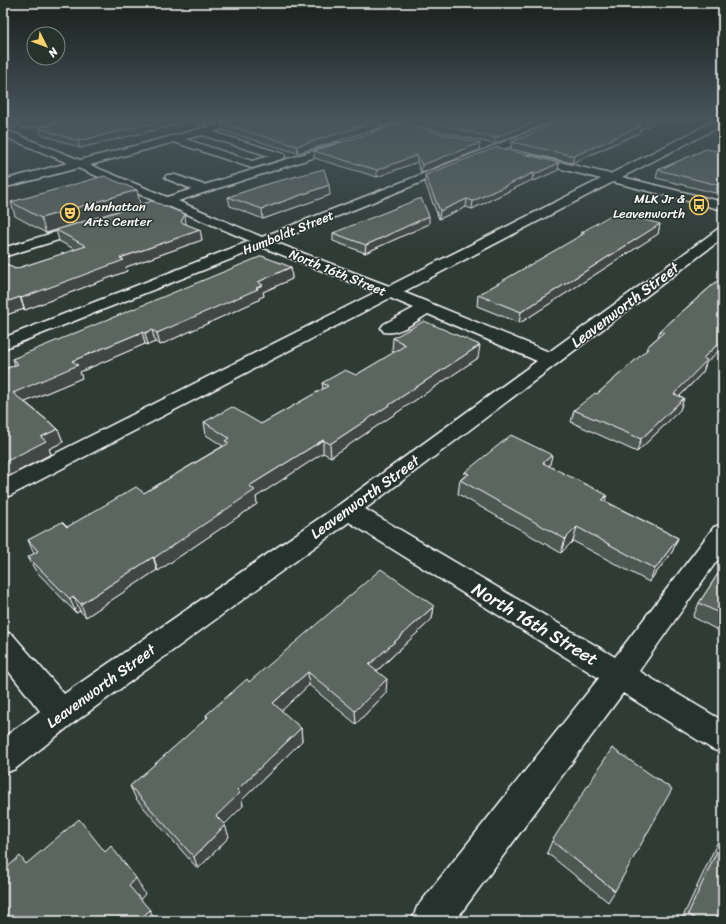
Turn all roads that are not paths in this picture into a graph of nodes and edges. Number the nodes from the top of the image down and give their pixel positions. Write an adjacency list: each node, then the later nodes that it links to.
1 (75, 162): 9 (street, North 16th Street)
2 (87, 162): 9 (street)
3 (243, 162): 4 (street)
4 (261, 162)
5 (287, 162): 13 (street)
6 (464, 162): 19 (street, Humboldt Street)
7 (544, 162): 11 (street)
8 (641, 162): 11 (street)
9 (80, 164): 12 (street); 14 (street, North 16th Street)
10 (171, 177): 13 (street)
11 (610, 178): 16 (street); 21 (street)
12 (3, 184)
13 (203, 189): 14 (street)
14 (166, 201): 15 (street); 19 (street, North 16th Street)
15 (150, 206)
16 (723, 206)
17 (99, 222): 20 (street)
18 (723, 232): 25 (street, Leavenworth Street)
19 (263, 242): 21 (street, North 16th Street); 24 (street, Humboldt Street)
20 (3, 253)
21 (390, 292): 22 (street, North 16th Street); 26 (street)
22 (427, 308): 23 (street); 25 (street, North 16th Street)
23 (390, 328)
24 (3, 344)
25 (551, 360): 27 (street, Leavenworth Street)
26 (3, 490)
27 (348, 510): 30 (street, North 16th Street); 31 (street, Leavenworth Street)
28 (723, 533): 30 (street)
29 (3, 643): 31 (street)
30 (619, 675): 32 (street, North 16th Street); 34 (street)
31 (61, 714): 33 (street, Leavenworth Street)
32 (723, 738)
33 (3, 758)
34 (431, 921)

